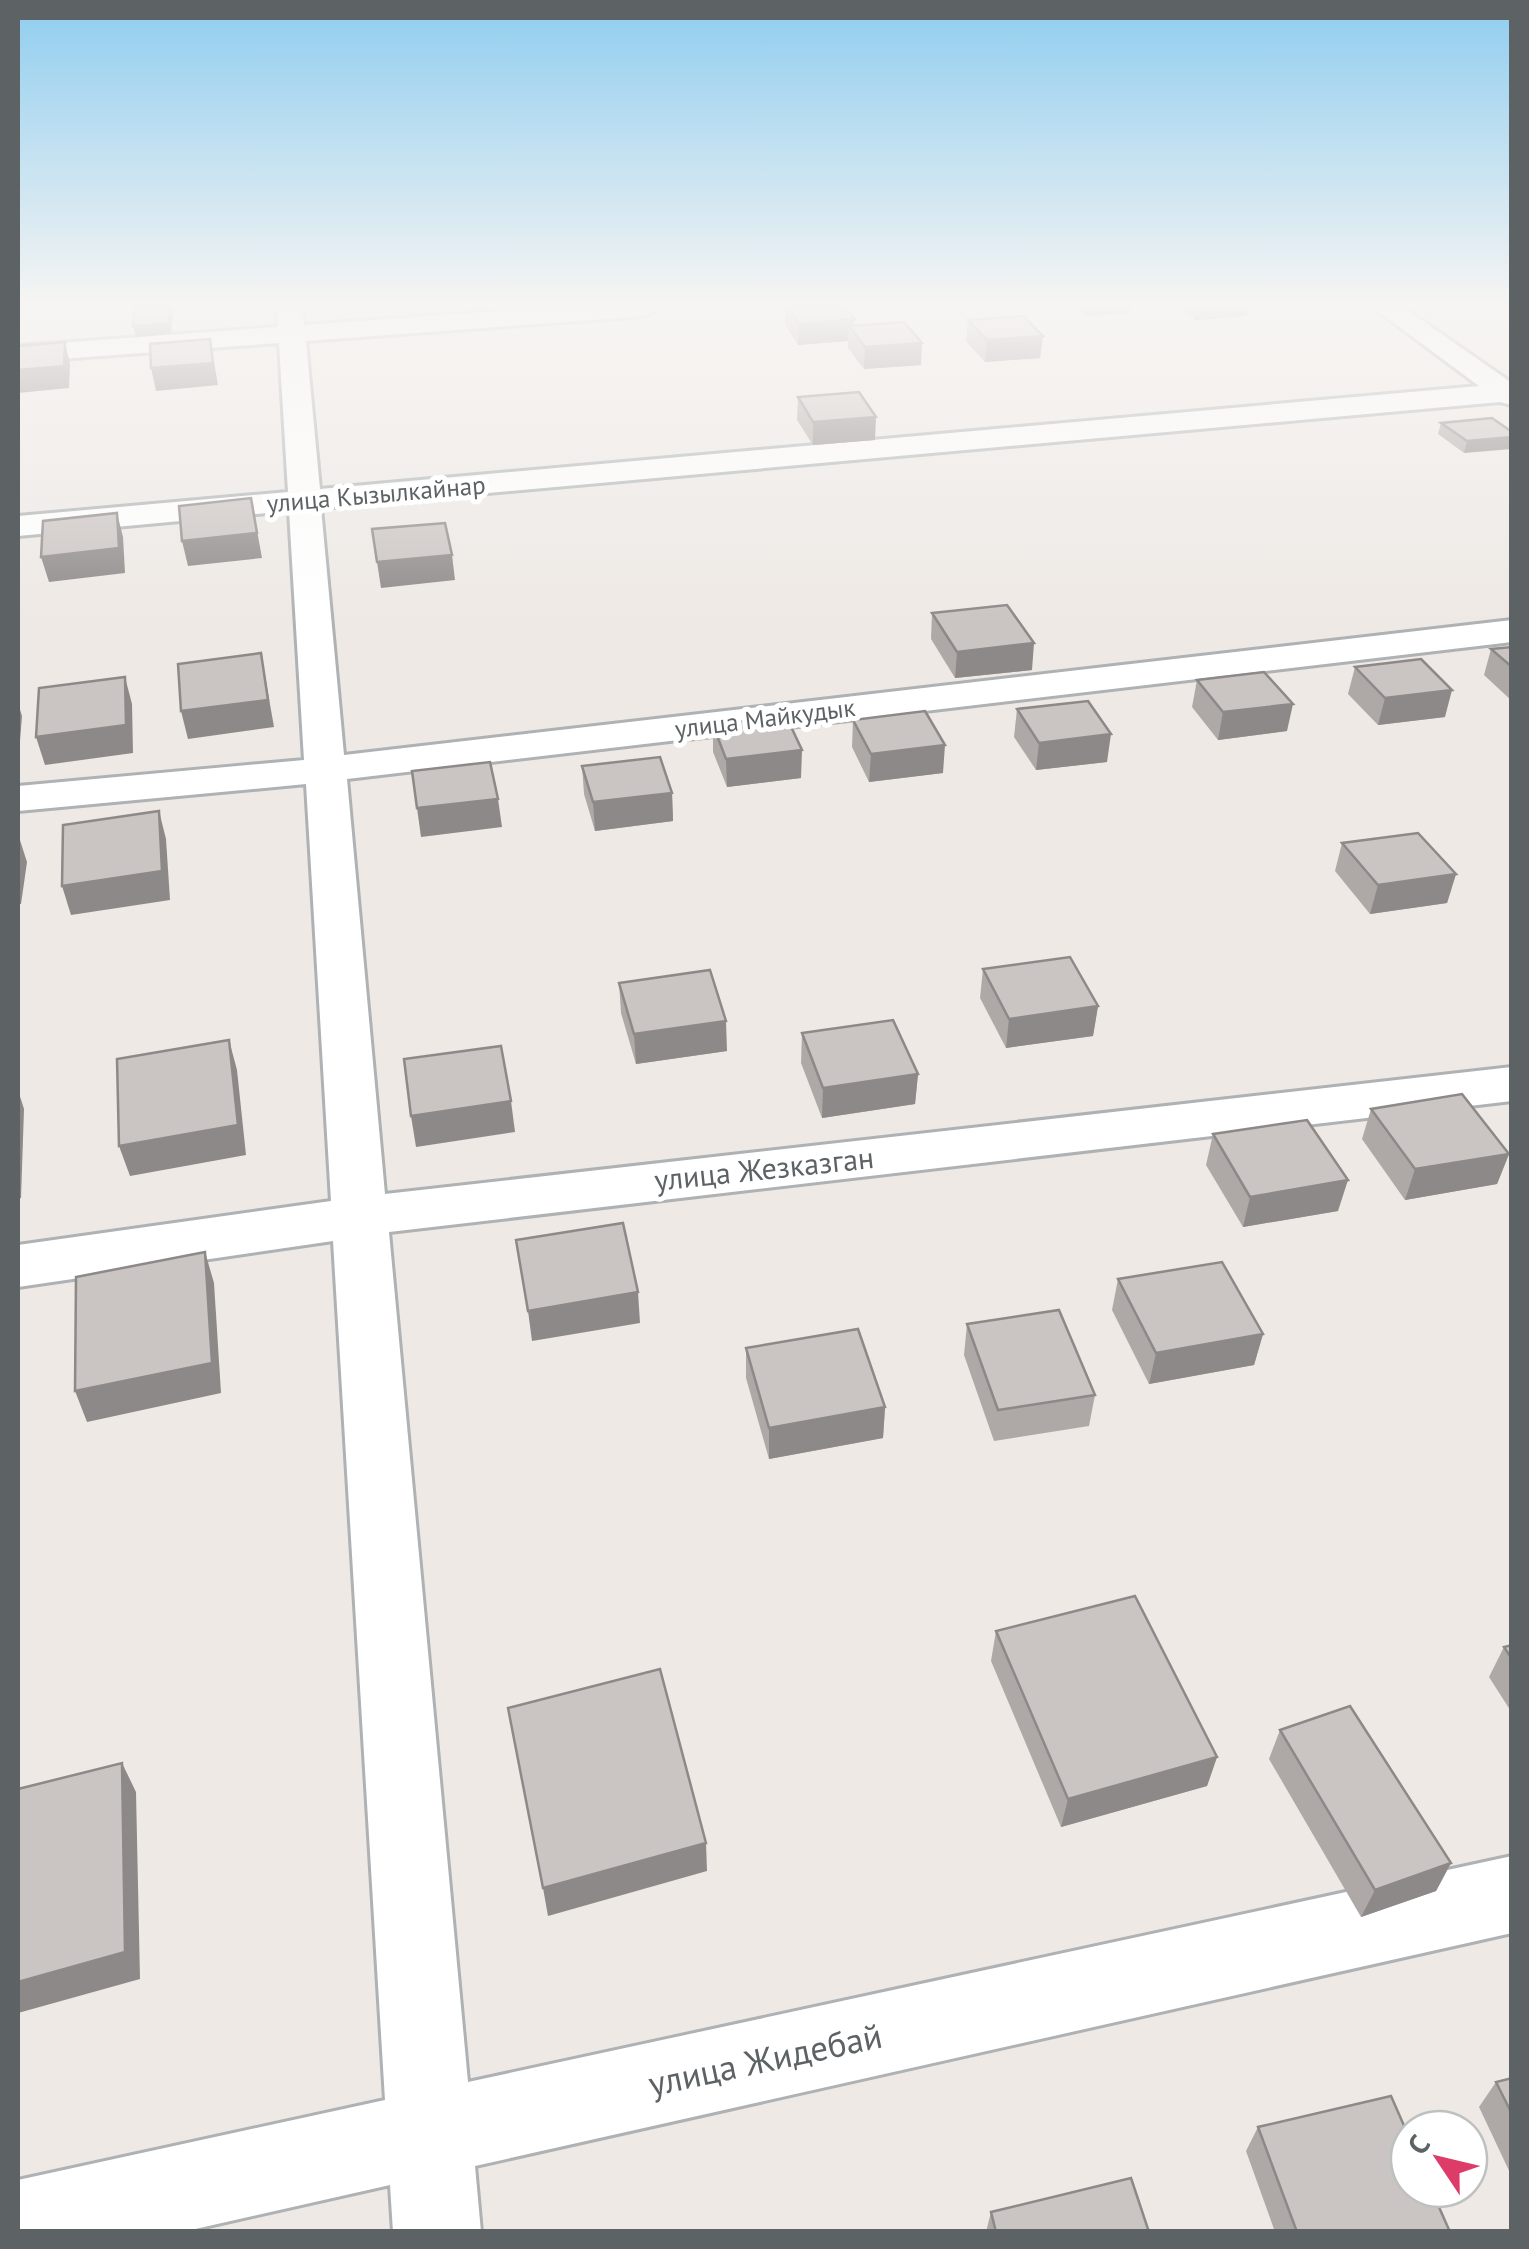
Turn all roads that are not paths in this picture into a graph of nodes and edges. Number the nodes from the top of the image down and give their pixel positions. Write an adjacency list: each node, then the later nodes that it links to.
1 (297, 413): 3 (street)
2 (1293, 413): 3 (street, улица Кызылкайнар)
3 (303, 500): 4 (street, улица Кызылкайнар); 6 (street)
4 (18, 526)
5 (1512, 632): 6 (street, улица Майкудык)
6 (324, 770): 7 (street, улица Майкудык); 9 (street)
7 (18, 799)
8 (1512, 1084): 9 (street, улица Жезказган)
9 (358, 1218): 10 (street, улица Жезказган); 12 (street)
10 (18, 1266)
11 (1512, 1894): 12 (street, улица Жидебай)
12 (429, 2134): 13 (street, улица Жидебай); 14 (street)
13 (18, 2224)
14 (437, 2232)

